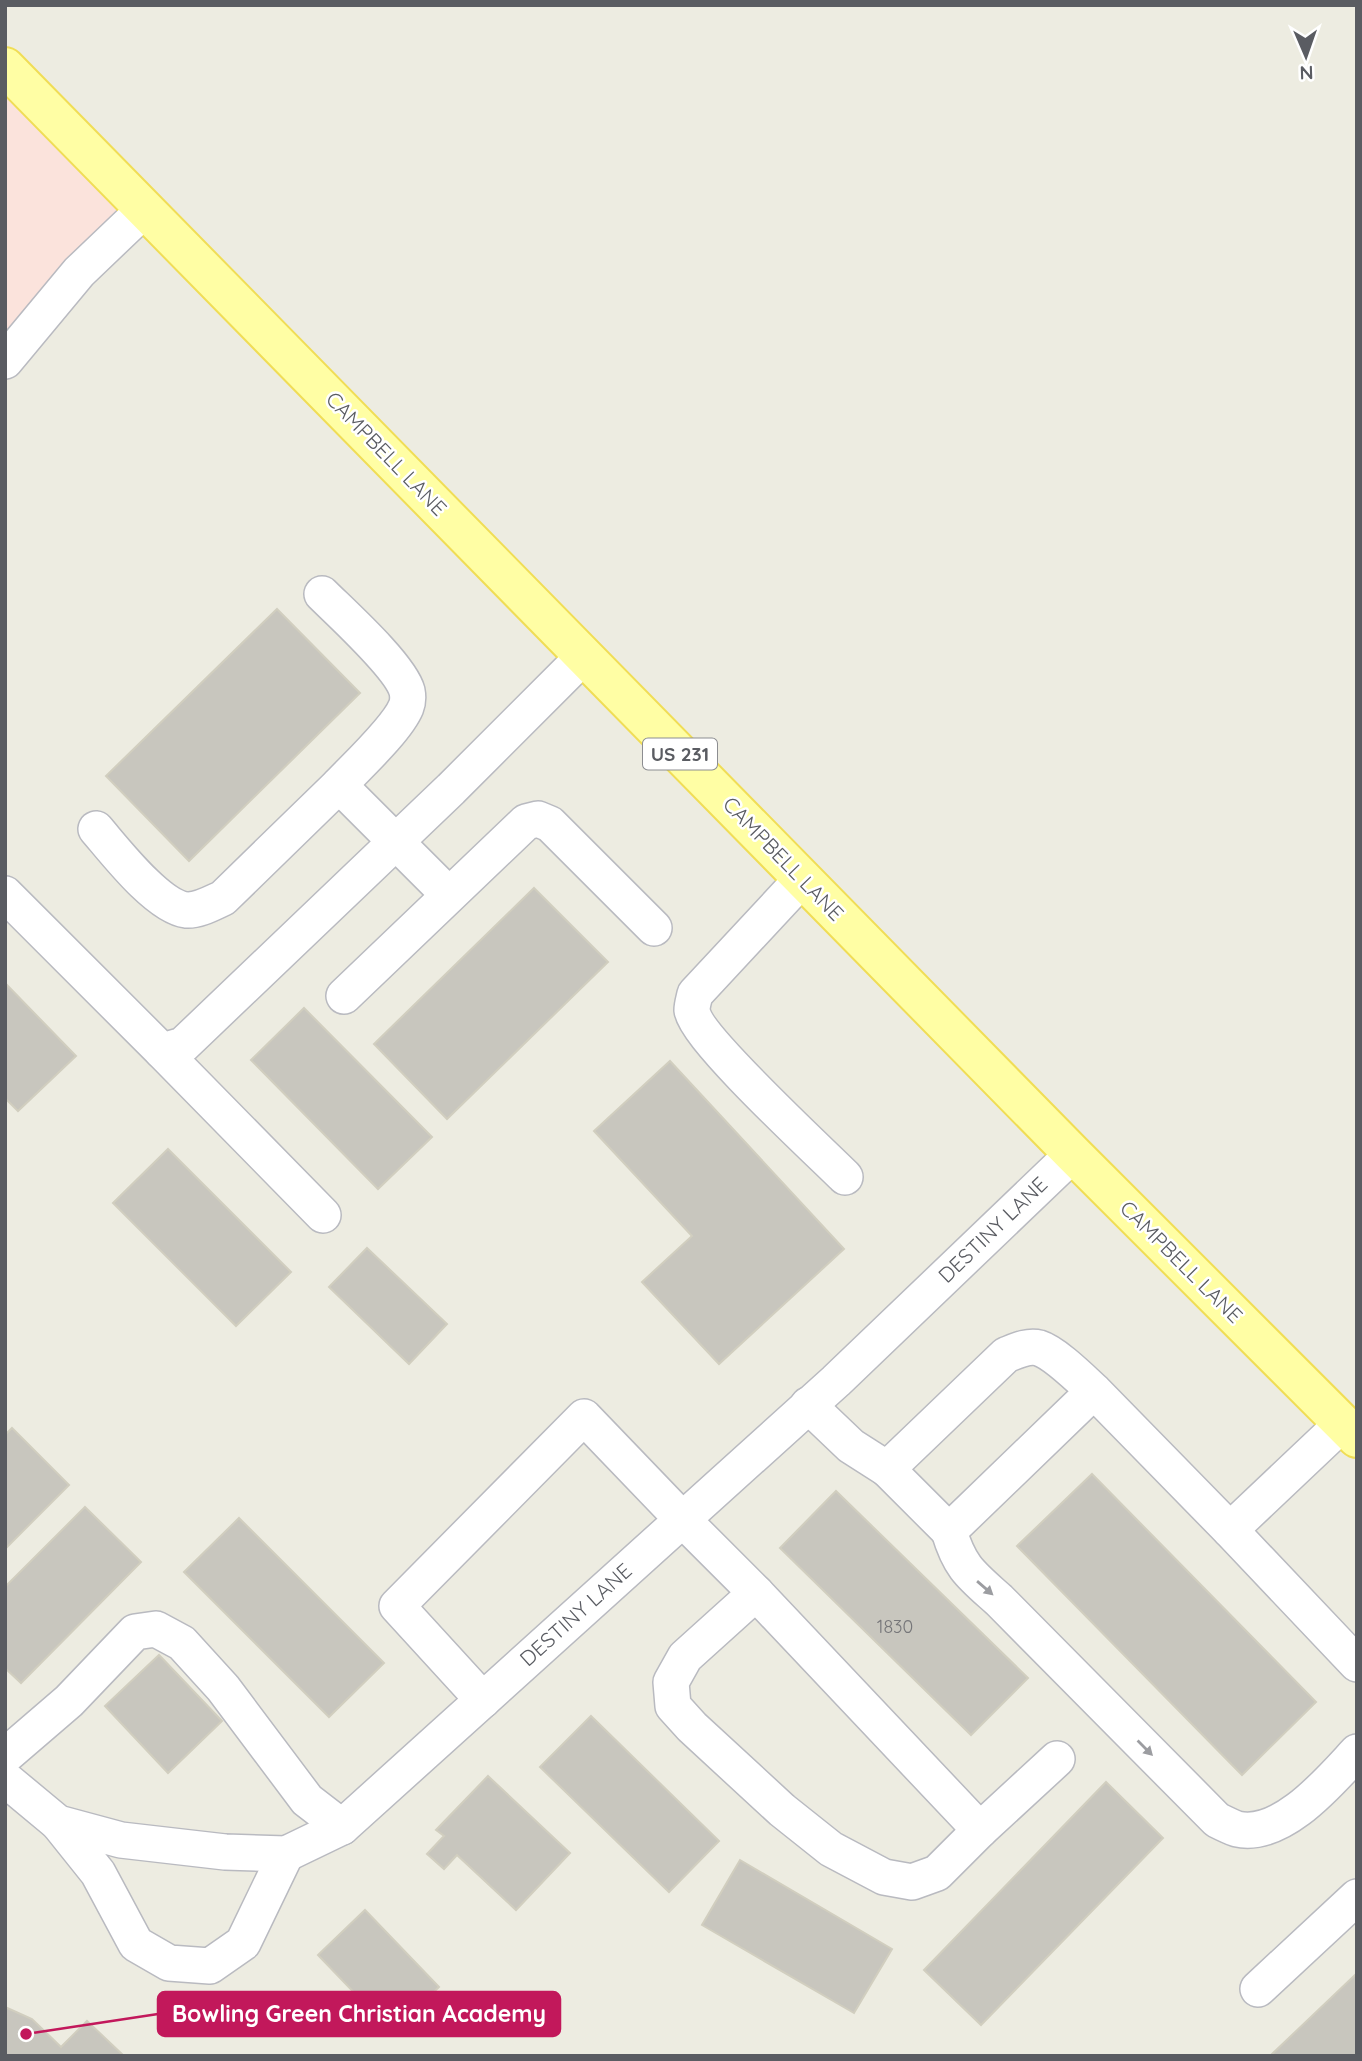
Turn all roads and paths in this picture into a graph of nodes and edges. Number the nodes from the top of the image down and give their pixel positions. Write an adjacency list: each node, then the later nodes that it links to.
1 (5, 67): 2 (main road, CAMPBELL LANE / US 231)
2 (145, 209): 3 (street); 5 (main road, CAMPBELL LANE / US 231)
3 (5, 362)
4 (322, 594): 6 (street)
5 (584, 656): 8 (street); 9 (main road, CAMPBELL LANE / US 231)
6 (339, 785): 7 (street); 8 (street)
7 (96, 830)
8 (396, 842): 11 (street); 14 (street)
9 (802, 878): 15 (main road, CAMPBELL LANE / US 231); 16 (street)
10 (5, 894): 14 (street)
11 (448, 894): 12 (street); 13 (street)
12 (654, 928)
13 (344, 996)
14 (162, 1051): 17 (street)
15 (1073, 1154): 19 (street, DESTINY LANE); 20 (main road, CAMPBELL LANE / US 231)
16 (845, 1177)
17 (323, 1215)
18 (1094, 1391): 21 (street); 23 (street); 24 (street)
19 (808, 1405): 21 (street); 22 (street, DESTINY LANE)
20 (1350, 1431): 23 (street)
21 (887, 1469): 24 (street)
22 (682, 1519): 25 (street); 27 (street, DESTINY LANE); 27 (street)
23 (1230, 1530): 26 (street)
24 (949, 1531): 28 (street, one-way to 28)
25 (756, 1593): 34 (street); 34 (street)
26 (1357, 1664)
27 (483, 1700): 33 (street, DESTINY LANE)
28 (1357, 1752)
29 (5, 1756): 33 (street)
30 (1057, 1759): 34 (street)
31 (5, 1779): 32 (street, DESTINY LANE)
32 (58, 1824): 35 (street, DESTINY LANE); 35 (street)
33 (342, 1827): 35 (street, DESTINY LANE)
34 (980, 1830)
35 (285, 1853)
36 (1357, 1897): 37 (street)
37 (1258, 1989)

